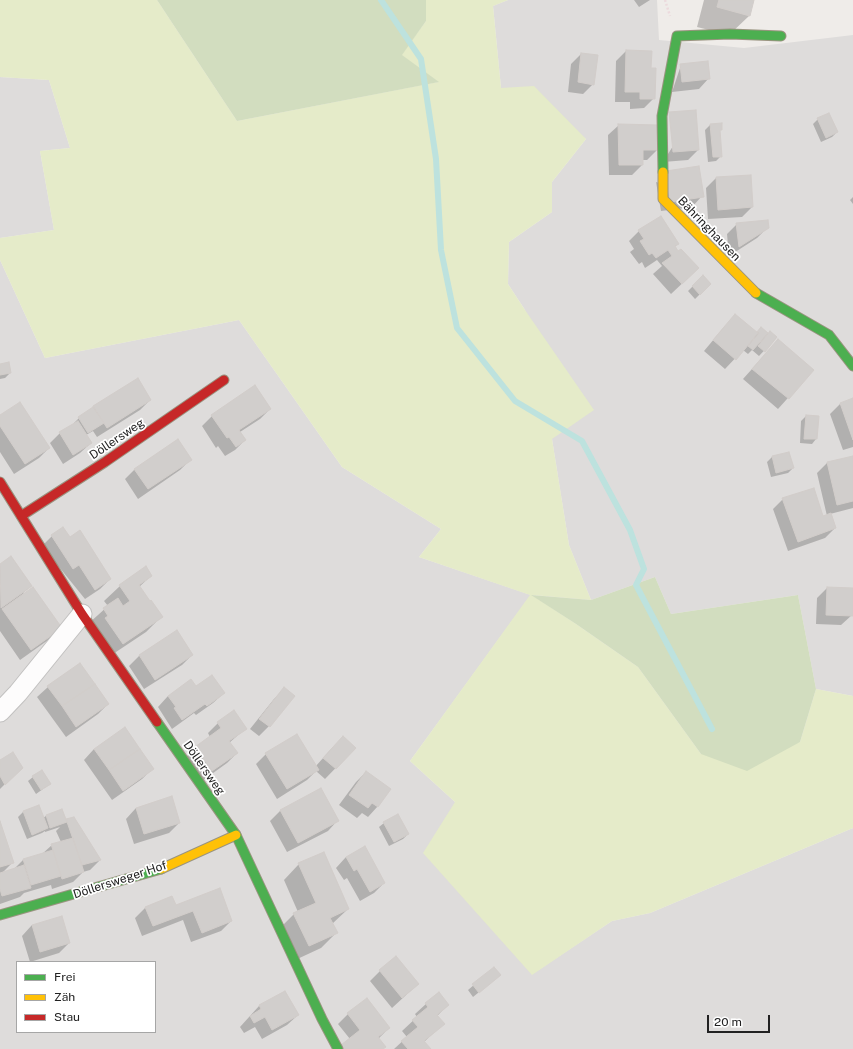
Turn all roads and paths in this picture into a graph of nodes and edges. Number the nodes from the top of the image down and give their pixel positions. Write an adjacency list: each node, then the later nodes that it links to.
1 (781, 36): 2 (street, Bähringhausen)
2 (853, 366)
3 (224, 380): 5 (street, Döllersweg)
4 (0, 482): 5 (street, Döllersweg)
5 (21, 516): 6 (street, Döllersweg)
6 (82, 614): 7 (street); 8 (street, Döllersweg)
7 (0, 712)
8 (236, 835): 9 (street, Döllersweger Hof); 10 (street, Döllersweg)
9 (0, 915)
10 (338, 1049)

